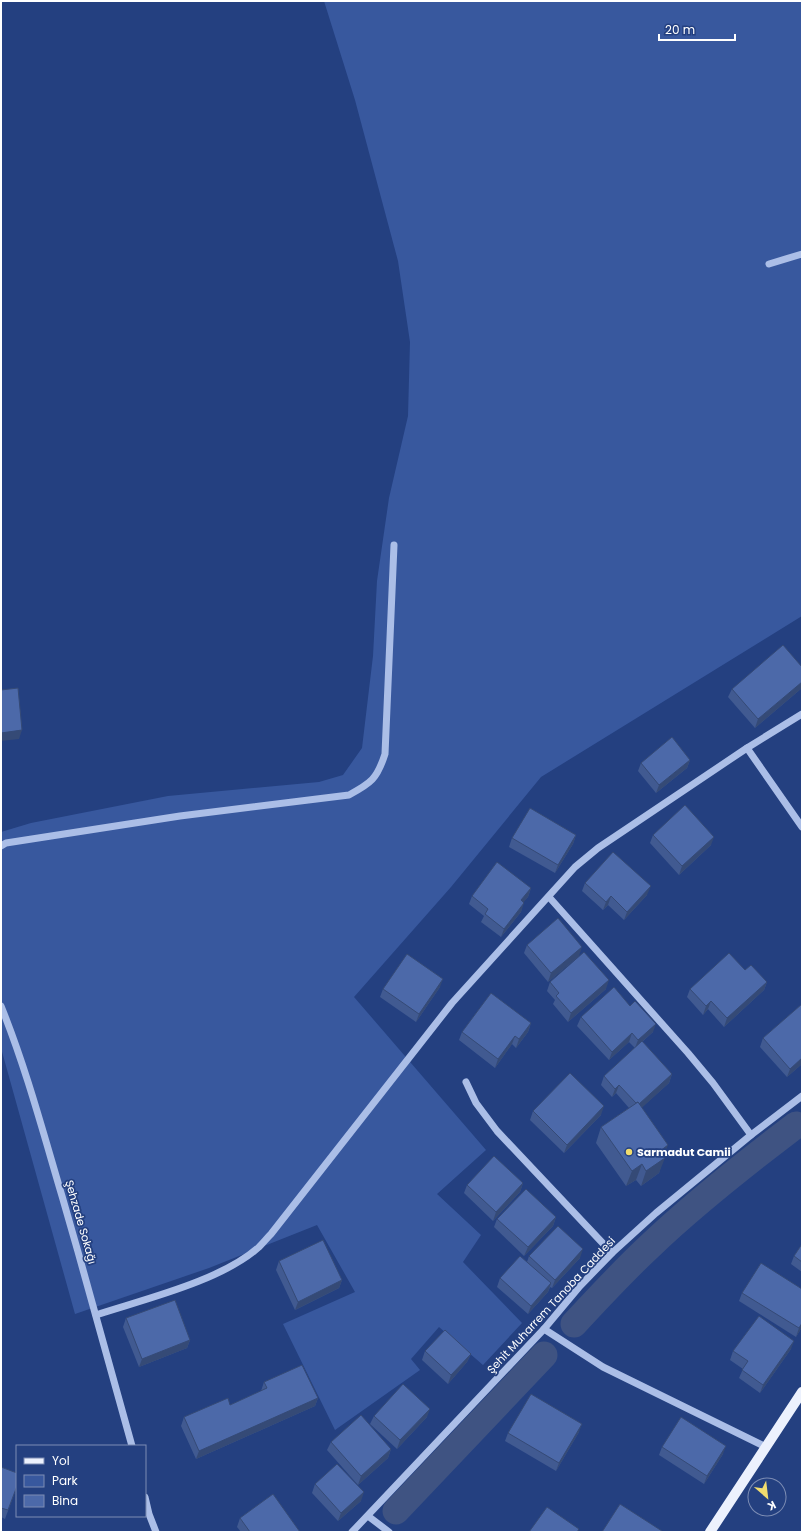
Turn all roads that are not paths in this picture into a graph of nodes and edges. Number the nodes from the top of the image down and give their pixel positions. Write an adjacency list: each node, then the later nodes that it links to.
1 (802, 254): 2 (street)
2 (769, 264)
3 (394, 545): 7 (street)
4 (802, 714): 5 (street)
5 (747, 748): 6 (street); 8 (street)
6 (802, 826)
7 (1, 846)
8 (549, 897): 12 (street); 14 (street)
9 (1, 1006): 14 (street, Şehzade Sokağı)
10 (466, 1082): 13 (street)
11 (801, 1099): 12 (street, Şehit Muharrem Tanoba Caddesi)
12 (751, 1135): 13 (street, Şehit Muharrem Tanoba Caddesi)
13 (612, 1253): 15 (street, Şehit Muharrem Tanoba Caddesi)
14 (96, 1316): 17 (street, Şehzade Sokağı)
15 (544, 1329): 18 (street); 20 (street, Şehit Muharrem Tanoba Caddesi)
16 (802, 1392): 18 (main road)
17 (132, 1445)
18 (766, 1447): 24 (main road)
19 (146, 1501): 21 (street)
20 (368, 1516): 22 (street, Şehit Muharrem Tanoba Caddesi); 23 (street)
21 (156, 1532)
22 (352, 1532)
23 (389, 1532)
24 (710, 1532)

